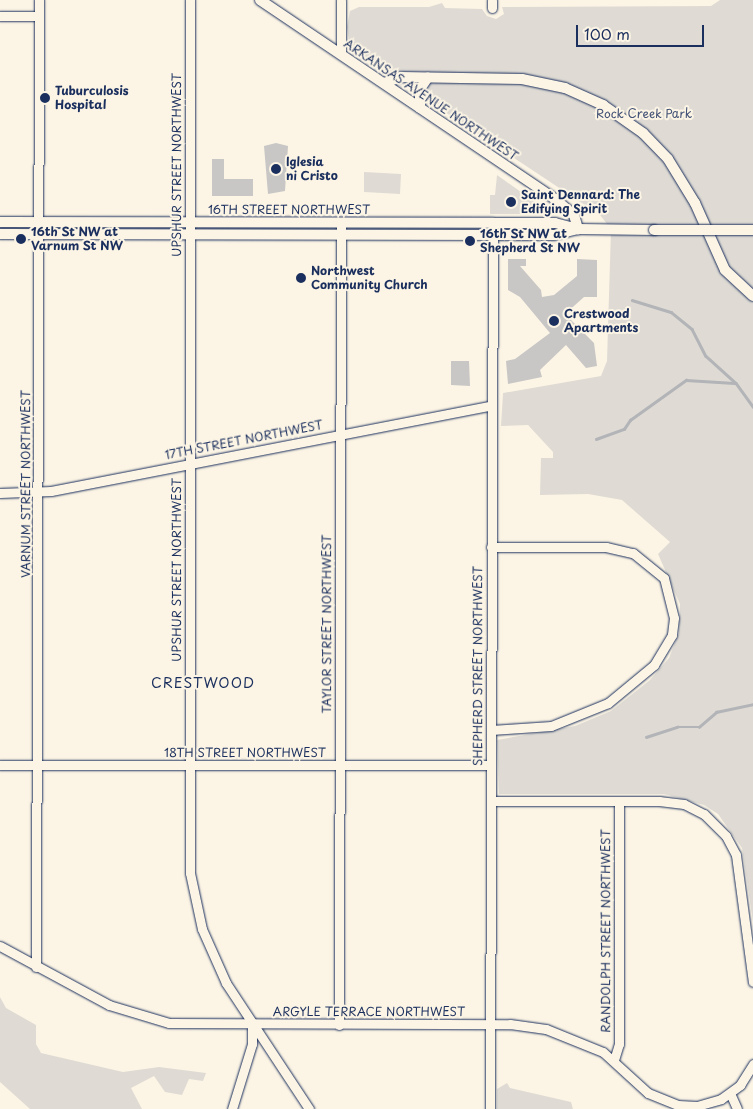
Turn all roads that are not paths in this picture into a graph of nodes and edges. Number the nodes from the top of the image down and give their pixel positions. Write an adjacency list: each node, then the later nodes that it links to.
1 (39, 0): 6 (street, VARNUM STREET NORTHWEST)
2 (190, 0): 13 (street, UPSHUR STREET NORTHWEST)
3 (260, 0): 7 (main road, ARKANSAS AVENUE NORTHWEST)
4 (341, 0): 7 (street)
5 (0, 16): 6 (street)
6 (39, 16): 12 (street, VARNUM STREET NORTHWEST)
7 (341, 53): 9 (main road, ARKANSAS AVENUE NORTHWEST)
8 (428, 77): 9 (main road); 10 (main road); 23 (main road)
9 (384, 83): 10 (main road, ARKANSAS AVENUE NORTHWEST)
10 (420, 108): 16 (main road, ARKANSAS AVENUE NORTHWEST)
11 (0, 222): 12 (main road, 16TH STREET NORTHWEST)
12 (39, 222): 13 (main road, 16TH STREET NORTHWEST); 19 (street, VARNUM STREET NORTHWEST)
13 (190, 223): 14 (main road, 16TH STREET NORTHWEST); 20 (street, UPSHUR STREET NORTHWEST)
14 (341, 223): 15 (main road, 16TH STREET NORTHWEST); 21 (street, TAYLOR STREET NORTHWEST)
15 (493, 223): 16 (main road, 16TH STREET NORTHWEST); 22 (street, SHEPHERD STREET NORTHWEST)
16 (578, 229): 17 (main road, 16TH STREET NORTHWEST, bridge); 22 (main road, 16TH STREET NORTHWEST)
17 (753, 230)
18 (0, 234): 19 (main road, 16TH STREET NORTHWEST)
19 (39, 234): 20 (main road, 16TH STREET NORTHWEST); 27 (street, VARNUM STREET NORTHWEST)
20 (190, 235): 21 (main road, 16TH STREET NORTHWEST); 26 (street, UPSHUR STREET NORTHWEST)
21 (341, 235): 22 (main road, 16TH STREET NORTHWEST); 25 (street, TAYLOR STREET NORTHWEST)
22 (493, 235): 24 (street, SHEPHERD STREET NORTHWEST)
23 (753, 296)
24 (492, 405): 25 (street, 17TH STREET NORTHWEST); 29 (street, SHEPHERD STREET NORTHWEST)
25 (340, 434): 26 (street, 17TH STREET NORTHWEST); 35 (street, TAYLOR STREET NORTHWEST)
26 (189, 464): 27 (street, 17TH STREET NORTHWEST); 33 (street, UPSHUR STREET NORTHWEST)
27 (38, 492): 28 (street, 17TH STREET NORTHWEST); 32 (street, VARNUM STREET NORTHWEST)
28 (0, 493)
29 (490, 547): 30 (street, SHEPHERD STREET NORTHWEST); 30 (street)
30 (490, 730): 34 (street, SHEPHERD STREET NORTHWEST)
31 (0, 765): 32 (street, 18TH STREET NORTHWEST)
32 (38, 765): 33 (street, 18TH STREET NORTHWEST); 39 (street, VARNUM STREET NORTHWEST)
33 (189, 765): 35 (street, 18TH STREET NORTHWEST); 42 (street, UPSHUR STREET NORTHWEST)
34 (491, 765): 35 (street, 18TH STREET NORTHWEST); 36 (street, SHEPHERD STREET NORTHWEST)
35 (340, 766): 43 (street, TAYLOR STREET NORTHWEST)
36 (491, 801): 37 (street); 41 (street, SHEPHERD STREET NORTHWEST)
37 (619, 801): 40 (street); 44 (street, RANDOLPH STREET NORTHWEST)
38 (0, 946): 39 (street, ARGYLE TERRACE NORTHWEST)
39 (36, 967): 42 (street, ARGYLE TERRACE NORTHWEST)
40 (753, 982)
41 (490, 1024): 43 (street, ARGYLE TERRACE NORTHWEST); 44 (street, ARGYLE TERRACE NORTHWEST); 49 (street, SHEPHERD STREET NORTHWEST)
42 (252, 1025): 43 (street, ARGYLE TERRACE NORTHWEST); 47 (street); 48 (street, UPSHUR STREET NORTHWEST)
43 (339, 1025)
44 (614, 1060): 46 (street, ARGYLE TERRACE NORTHWEST)
45 (753, 1064): 46 (street)
46 (730, 1093): 50 (street)
47 (232, 1109)
48 (309, 1109)
49 (490, 1109)
50 (737, 1109)

